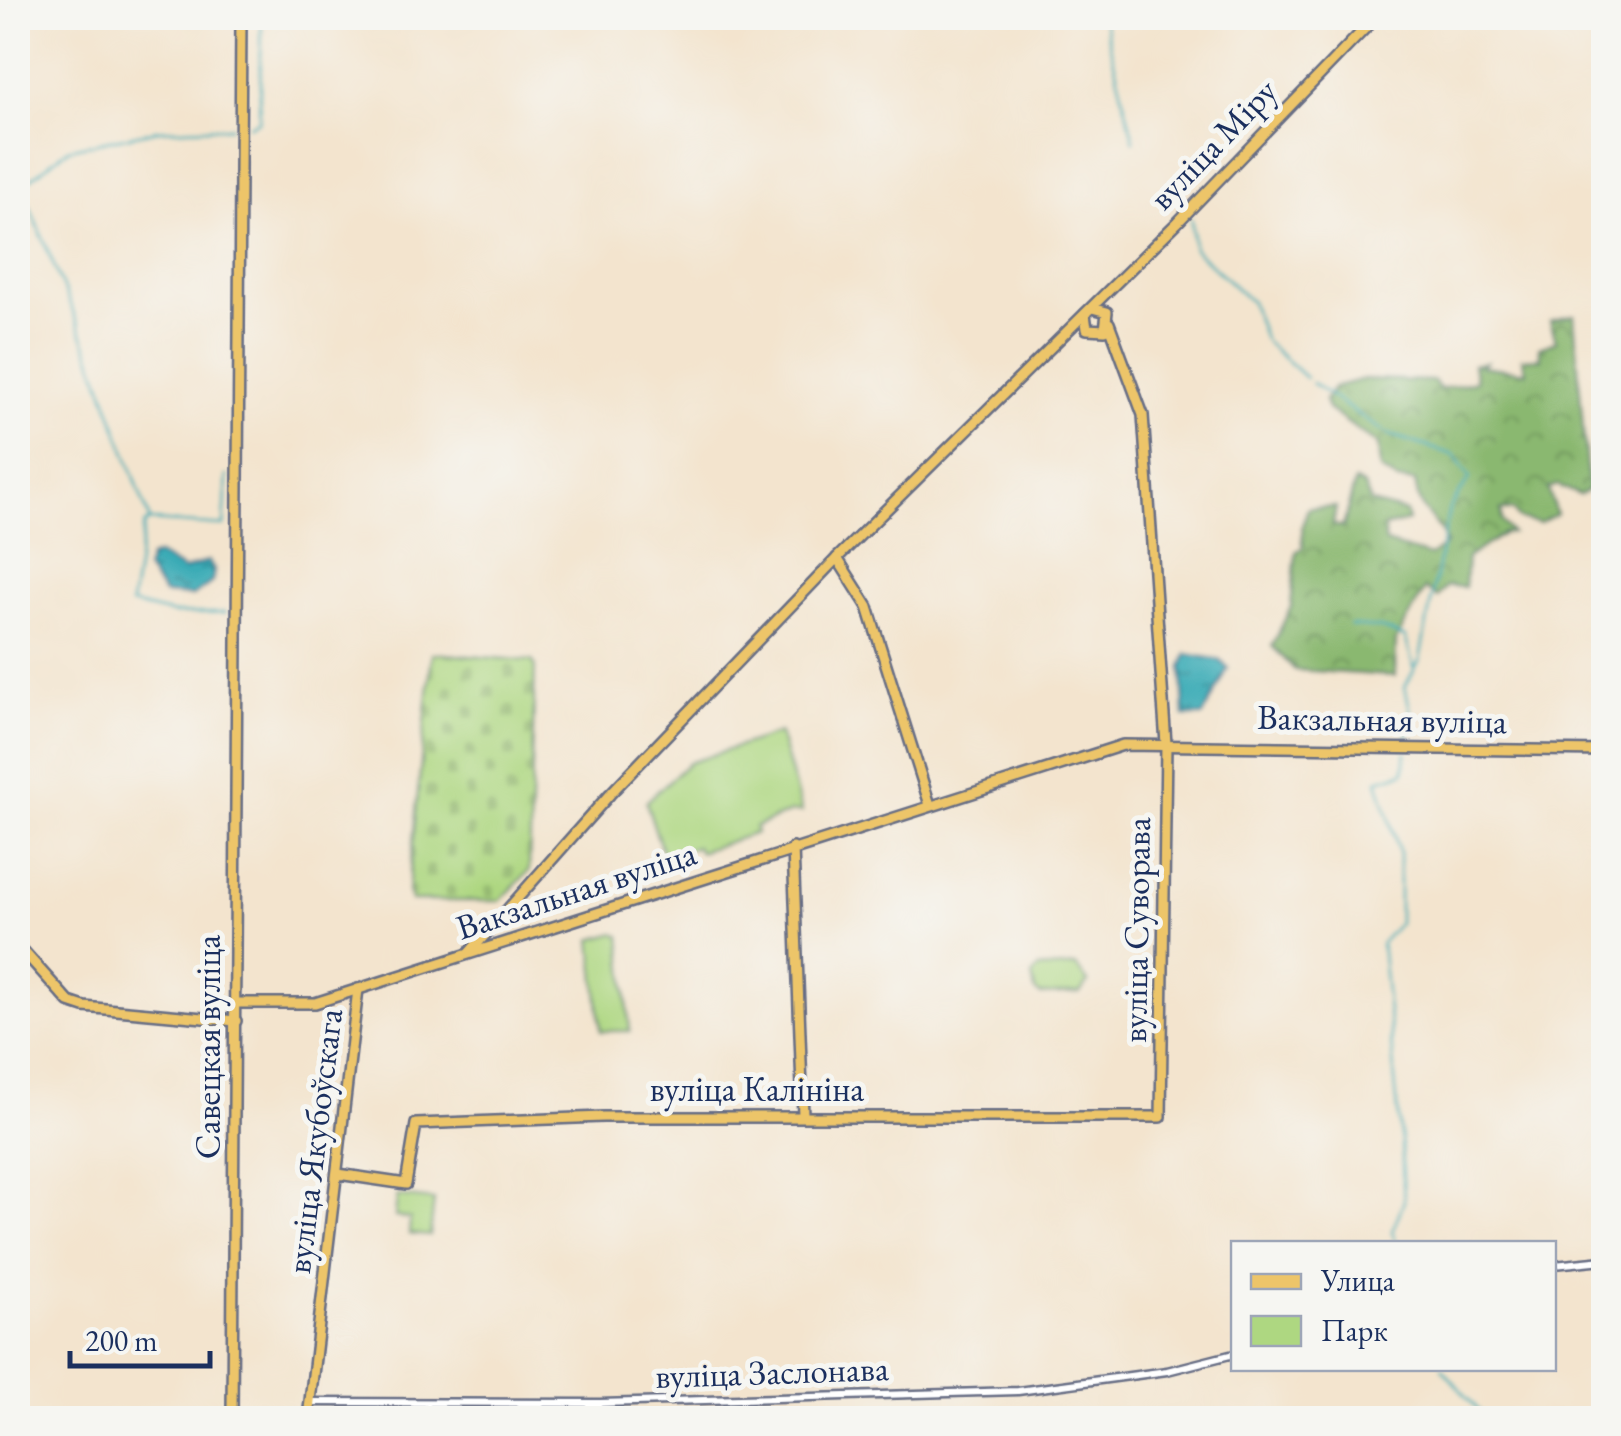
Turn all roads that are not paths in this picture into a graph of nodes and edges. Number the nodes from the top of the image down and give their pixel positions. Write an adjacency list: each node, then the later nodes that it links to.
1 (242, 18): 19 (main road, Савецкая вуліца)
2 (1374, 18): 3 (main road, вуліца Міру)
3 (1119, 280): 4 (main road, вуліца Міру); 5 (main road)
4 (1088, 311): 5 (main road); 6 (main road); 7 (main road, вуліца Міру)
5 (1109, 320): 6 (main road); 8 (main road, вуліца Суворава)
6 (1094, 332): 7 (main road); 8 (main road)
7 (1060, 338): 9 (main road, вуліца Міру)
8 (1122, 354): 10 (main road, вуліца Суворава)
9 (837, 558): 12 (main road); 14 (main road, вуліца Міру)
10 (1166, 744): 11 (main road, Вакзальная вуліца); 12 (main road, Вакзальная вуліца); 22 (main road, вуліца Суворава)
11 (1604, 751)
12 (930, 805): 13 (main road, Вакзальная вуліца)
13 (794, 848): 15 (main road, Вакзальная вуліца); 21 (main road)
14 (501, 919): 15 (main road); 17 (main road, вуліца Міру)
15 (508, 942): 17 (main road, Вакзальная вуліца)
16 (18, 945): 20 (main road)
17 (468, 954): 18 (main road, Вакзальная вуліца)
18 (358, 989): 19 (main road, Вакзальная вуліца); 23 (main road, вуліца Якубоўскага)
19 (236, 1003): 20 (main road, Савецкая вуліца)
20 (236, 1022): 28 (main road, Савецкая вуліца)
21 (803, 1116): 22 (main road, вуліца Калініна); 23 (main road, вуліца Калініна)
22 (1161, 1116)
23 (338, 1174): 27 (main road, вуліца Якубоўскага)
24 (1604, 1260): 25 (street)
25 (1556, 1265)
26 (1231, 1355): 27 (street, вуліца Заслонава)
27 (309, 1402): 29 (main road, вуліца Якубоўскага)
28 (232, 1418)
29 (308, 1418)

